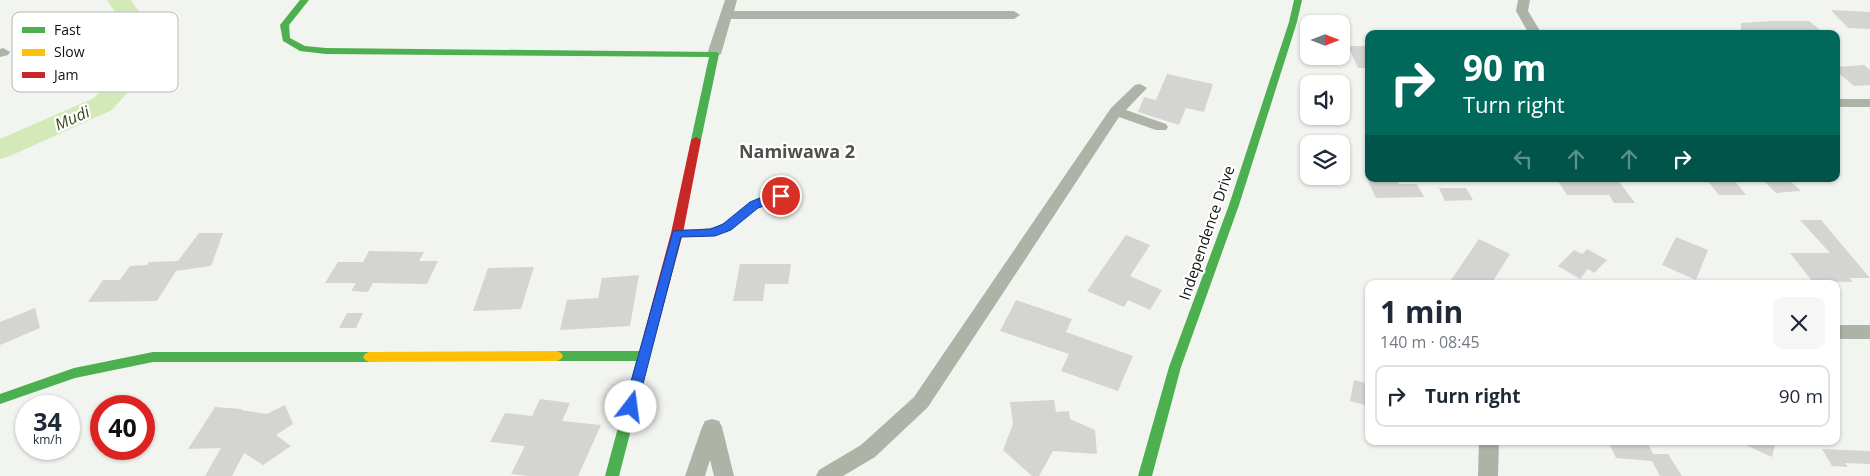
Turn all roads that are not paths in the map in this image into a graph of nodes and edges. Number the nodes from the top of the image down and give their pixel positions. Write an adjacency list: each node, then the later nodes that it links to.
1 (305, 0): 8 (street)
2 (730, 0): 5 (street)
3 (1298, 0): 25 (street, Independence Drive)
4 (1524, 0): 7 (street)
5 (726, 15): 6 (street); 8 (street)
6 (1014, 15)
7 (1534, 30)
8 (714, 54): 15 (street)
9 (1140, 88): 12 (street)
10 (1840, 103): 11 (street)
11 (1870, 103)
12 (1116, 111): 13 (street); 24 (street)
13 (1160, 127)
14 (781, 196): 15 (lane)
15 (677, 233): 18 (street)
16 (1840, 332): 17 (street)
17 (1870, 332)
18 (644, 356): 19 (street); 21 (street)
19 (0, 399)
20 (1489, 445): 26 (street)
21 (612, 476)
22 (695, 476): 23 (street)
23 (724, 476)
24 (826, 476)
25 (1145, 476)
26 (1488, 476)

